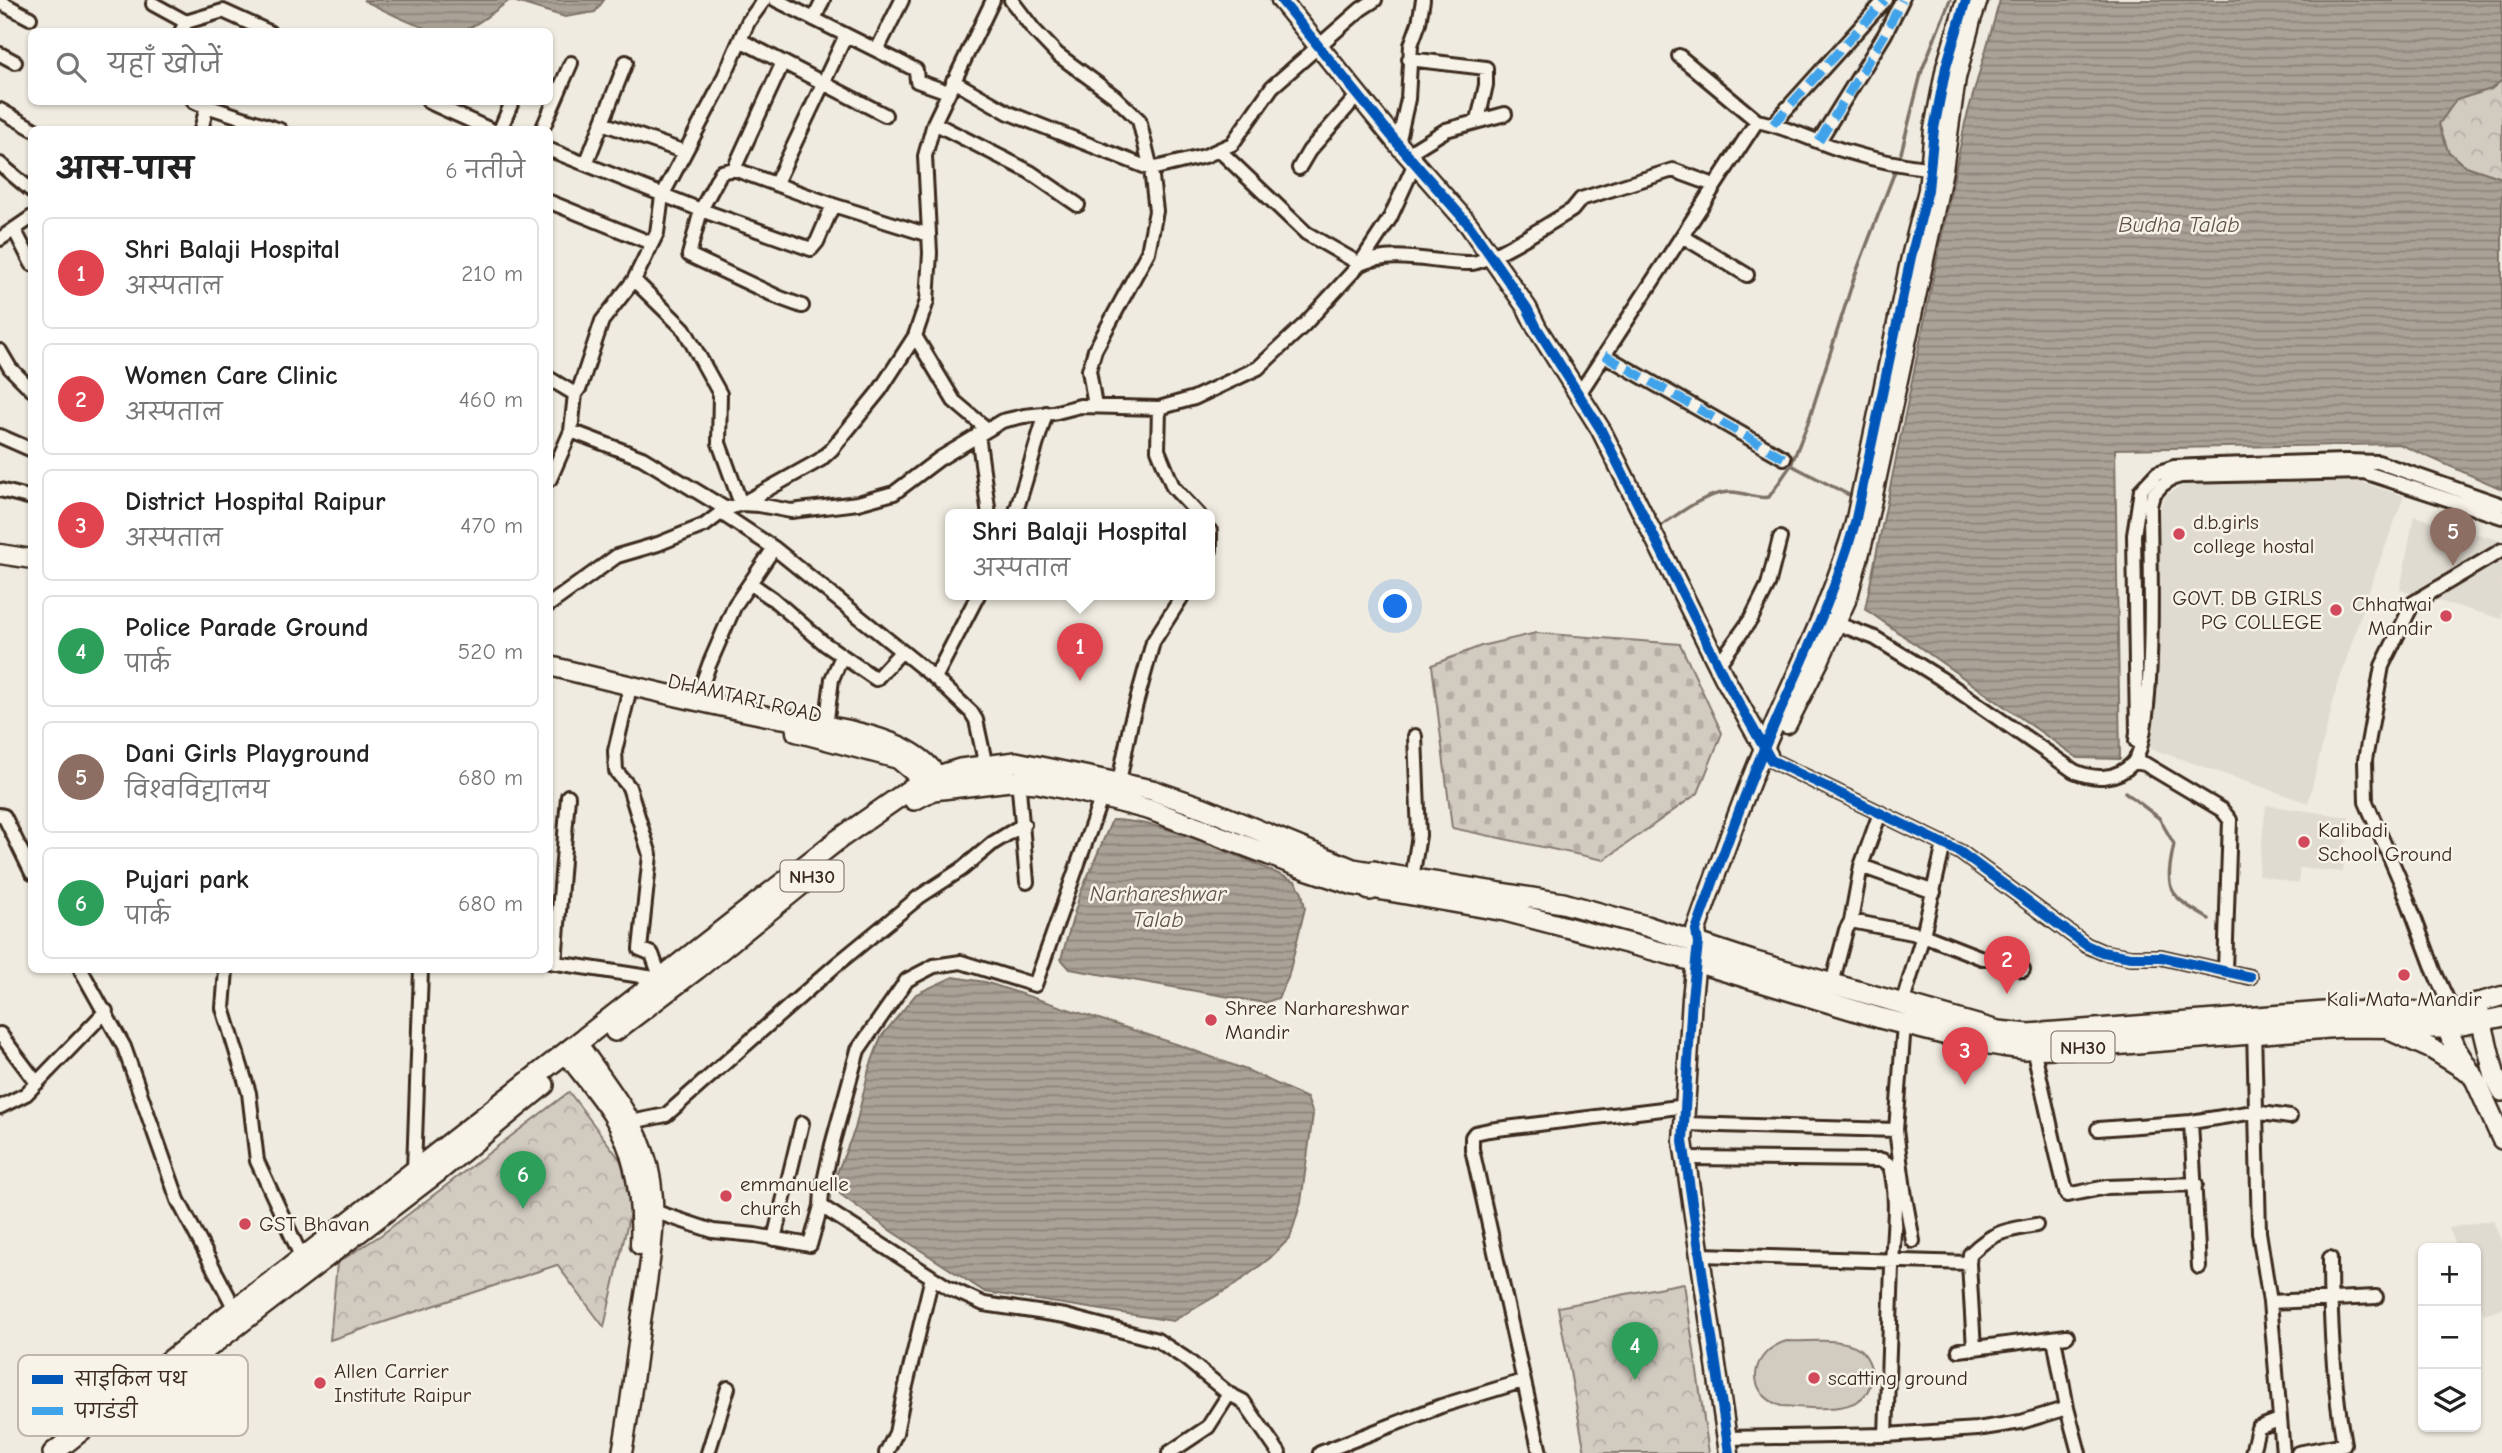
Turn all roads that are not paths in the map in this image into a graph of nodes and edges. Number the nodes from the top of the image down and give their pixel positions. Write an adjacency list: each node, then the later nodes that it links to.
1 (764, 0): 21 (street)
2 (776, 0): 17 (street)
3 (823, 0): 17 (street)
4 (902, 0): 23 (street)
5 (993, 0): 32 (street)
6 (1011, 0): 63 (street)
7 (1281, 0): 22 (street)
8 (1374, 0): 22 (street)
9 (1423, 0): 26 (street)
10 (1885, 0): 47 (street)
11 (1902, 0): 54 (street)
12 (1966, 0): 64 (street)
13 (1978, 0): 64 (street)
14 (0, 2): 16 (street)
15 (153, 4): 18 (street)
16 (30, 18)
17 (814, 19): 20 (street)
18 (183, 27): 19 (street)
19 (260, 28)
20 (846, 35): 23 (street); 31 (street)
21 (740, 40): 29 (street); 57 (street)
22 (1318, 46): 33 (street); 55 (street)
23 (877, 50): 32 (street)
24 (0, 54): 27 (street)
25 (1679, 56): 44 (street)
26 (1409, 59): 43 (street); 58 (street)
27 (15, 62)
28 (626, 62): 45 (street)
29 (783, 62): 31 (street); 62 (street)
30 (571, 63): 39 (street)
31 (823, 83): 42 (street); 65 (street)
32 (950, 87): 46 (street); 63 (street)
33 (1358, 95): 58 (street); 61 (street)
34 (200, 105): 49 (street)
35 (203, 105): 50 (street)
36 (436, 105): 51 (street)
37 (511, 105): 52 (street)
38 (553, 105): 53 (street)
39 (553, 105)
40 (0, 110): 48 (street)
41 (1505, 114): 43 (street)
42 (885, 115)
43 (1478, 120): 58 (street)
44 (1758, 121): 47 (street); 66 (street)
45 (602, 123): 57 (street); 60 (street)
46 (934, 123): 71 (street); 75 (street)
47 (1773, 124): 54 (street)
48 (28, 126)
49 (201, 126)
50 (268, 126)
51 (482, 126)
52 (502, 126)
53 (544, 126)
54 (1819, 141): 64 (street)
55 (1219, 150): 63 (street); 81 (street)
56 (553, 151): 60 (street)
57 (685, 152): 68 (street)
58 (1407, 154): 80 (street); 81 (street)
59 (0, 164): 67 (street)
60 (586, 164): 68 (street)
61 (1299, 168)
62 (734, 169): 65 (street); 72 (street)
63 (1150, 169): 92 (street)
64 (1937, 169): 121 (street)
65 (776, 183): 70 (street)
66 (1714, 185): 76 (street); 80 (street)
67 (28, 188)
68 (662, 196): 72 (street); 78 (street)
69 (553, 203): 78 (street)
70 (833, 205): 72 (street); 75 (street)
71 (1078, 205)
72 (701, 209): 84 (street)
73 (28, 220): 74 (street)
74 (14, 229): 77 (street); 79 (street)
75 (929, 235): 85 (street)
76 (1682, 236): 82 (street); 87 (street)
77 (0, 239)
78 (651, 243): 83 (street)
79 (28, 256)
80 (1491, 256): 81 (street); 91 (street)
81 (1360, 264): 93 (street)
82 (1747, 275)
83 (635, 280): 90 (street); 103 (street)
84 (802, 306)
85 (915, 336): 96 (street); 103 (street)
86 (0, 351): 89 (street)
87 (1604, 355): 91 (street); 99 (street)
88 (553, 381): 90 (street)
89 (28, 386)
90 (575, 394): 95 (street)
91 (1578, 394): 124 (street)
92 (1095, 406): 93 (street); 94 (street)
93 (1159, 408): 107 (street)
94 (1046, 413): 96 (street); 106 (street)
95 (571, 431): 100 (street); 108 (street)
96 (982, 432): 103 (street); 105 (street)
97 (0, 436): 98 (street)
98 (28, 448)
99 (1784, 458)
100 (553, 472)
101 (0, 490): 102 (street)
102 (28, 497)
103 (741, 504): 108 (street)
104 (2502, 505): 135 (street)
105 (988, 509)
106 (1016, 509)
107 (1193, 509)
108 (724, 511): 111 (street); 120 (street)
109 (2502, 517): 133 (street)
110 (1780, 538): 124 (street)
111 (774, 548): 117 (street); 122 (street)
112 (2502, 550): 168 (street)
113 (0, 554): 114 (street)
114 (28, 558)
115 (0, 565): 116 (street)
116 (28, 569)
117 (750, 583): 123 (street); 129 (street)
118 (975, 600): 126 (street)
119 (1180, 600): 138 (street)
120 (553, 602)
121 (1829, 621): 132 (street); 135 (street)
122 (901, 652): 123 (street); 126 (street)
123 (842, 656): 130 (street)
124 (1718, 665): 132 (street)
125 (553, 667): 129 (street, DHAMTARI ROAD)
126 (935, 678): 136 (street)
127 (553, 679): 128 (street, DHAMTARI ROAD)
128 (628, 696): 137 (street, DHAMTARI ROAD); 161 (street)
129 (696, 701): 130 (street, DHAMTARI ROAD)
130 (826, 727): 137 (street, DHAMTARI ROAD)
131 (1415, 736): 146 (street)
132 (1767, 754): 140 (street); 153 (street)
133 (2134, 762): 135 (street); 156 (street)
134 (1017, 772): 136 (main road, NH30); 138 (main road, NH30); 142 (street)
135 (2121, 773)
136 (987, 775): 137 (main road, NH30)
137 (933, 785): 161 (main road, NH30); 173 (main road, NH30)
138 (1109, 787): 147 (main road, NH30); 190 (street)
139 (568, 796): 152 (street)
140 (1880, 813): 143 (street); 145 (street)
141 (0, 815): 144 (street)
142 (1024, 824): 148 (street); 181 (street)
143 (1944, 844): 149 (street); 156 (street)
144 (28, 865)
145 (1861, 866): 149 (street); 150 (street)
146 (1412, 879): 147 (main road, NH30); 153 (main road, NH30)
147 (1372, 881): 153 (main road, NH30)
148 (1027, 882)
149 (1934, 892): 151 (street)
150 (1851, 921): 151 (street); 162 (street)
151 (1923, 935): 155 (street); 166 (street)
152 (553, 953)
153 (1696, 953): 162 (main road, NH30); 166 (main road, NH30); 179 (street)
154 (553, 963): 161 (street)
155 (2023, 970)
156 (2225, 970): 160 (street)
157 (84, 973): 164 (street)
158 (226, 973): 196 (street)
159 (421, 973): 188 (street)
160 (2250, 976)
161 (661, 979): 173 (main road, NH30)
162 (1832, 984): 166 (main road, NH30)
163 (2502, 996): 165 (street)
164 (106, 1011): 175 (street); 205 (street)
165 (2479, 1012): 167 (street); 168 (main road, NH30); 176 (main road)
166 (1903, 1014): 169 (main road, NH30); 172 (main road, NH30); 185 (street)
167 (2502, 1017)
168 (2447, 1018): 169 (main road, NH30); 170 (main road, NH30); 174 (main road)
169 (2254, 1026): 170 (main road, NH30); 172 (main road, NH30); 178 (street)
170 (2382, 1028): 174 (main road)
171 (0, 1034): 175 (street)
172 (2033, 1048): 189 (street)
173 (575, 1054): 181 (street); 188 (main road, NH30); 209 (main road, NH30); 221 (street)
174 (2470, 1072): 186 (main road)
175 (37, 1083): 177 (street)
176 (2502, 1091)
177 (0, 1107)
178 (2254, 1112): 180 (street); 182 (street); 204 (street)
179 (1686, 1115): 185 (street); 187 (street); 210 (street)
180 (2290, 1117)
181 (631, 1122): 191 (street)
182 (2190, 1122): 184 (street); 189 (street)
183 (802, 1123): 193 (street)
184 (2098, 1129)
185 (1896, 1130): 194 (street)
186 (2502, 1139)
187 (1686, 1158): 195 (street); 198 (street)
188 (414, 1170): 196 (main road, NH30)
189 (2196, 1184): 200 (street)
190 (821, 1206): 193 (street); 201 (street)
191 (653, 1211): 193 (street); 222 (street)
192 (2036, 1225): 199 (street)
193 (774, 1239)
194 (1913, 1241)
195 (1700, 1255): 198 (street); 218 (street)
196 (302, 1258): 205 (main road, NH30)
197 (2330, 1258): 203 (street)
198 (1892, 1261): 199 (street); 215 (street)
199 (1969, 1263): 206 (street)
200 (2199, 1267)
201 (932, 1277): 212 (street); 224 (street)
202 (2376, 1297): 203 (street)
203 (2330, 1299): 204 (street); 232 (street)
204 (2270, 1302): 214 (street)
205 (235, 1308): 208 (main road, NH30)
206 (1974, 1349): 207 (street); 213 (street)
207 (1959, 1350)
208 (176, 1355)
209 (200, 1355)
210 (1523, 1381): 227 (street); 228 (street)
211 (728, 1388): 223 (street)
212 (1229, 1394): 225 (street); 226 (street)
213 (2067, 1408): 215 (street); 229 (street)
214 (2279, 1420): 230 (street); 231 (street)
215 (1886, 1435): 218 (street)
216 (74, 1436): 219 (main road, NH30)
217 (95, 1436): 220 (main road, NH30)
218 (1728, 1446)
219 (53, 1453)
220 (73, 1453)
221 (611, 1453)
222 (622, 1453)
223 (708, 1453)
224 (886, 1453)
225 (1169, 1453)
226 (1279, 1453)
227 (1320, 1453)
228 (1539, 1453)
229 (2079, 1453)
230 (2252, 1453)
231 (2283, 1453)
232 (2298, 1453)

